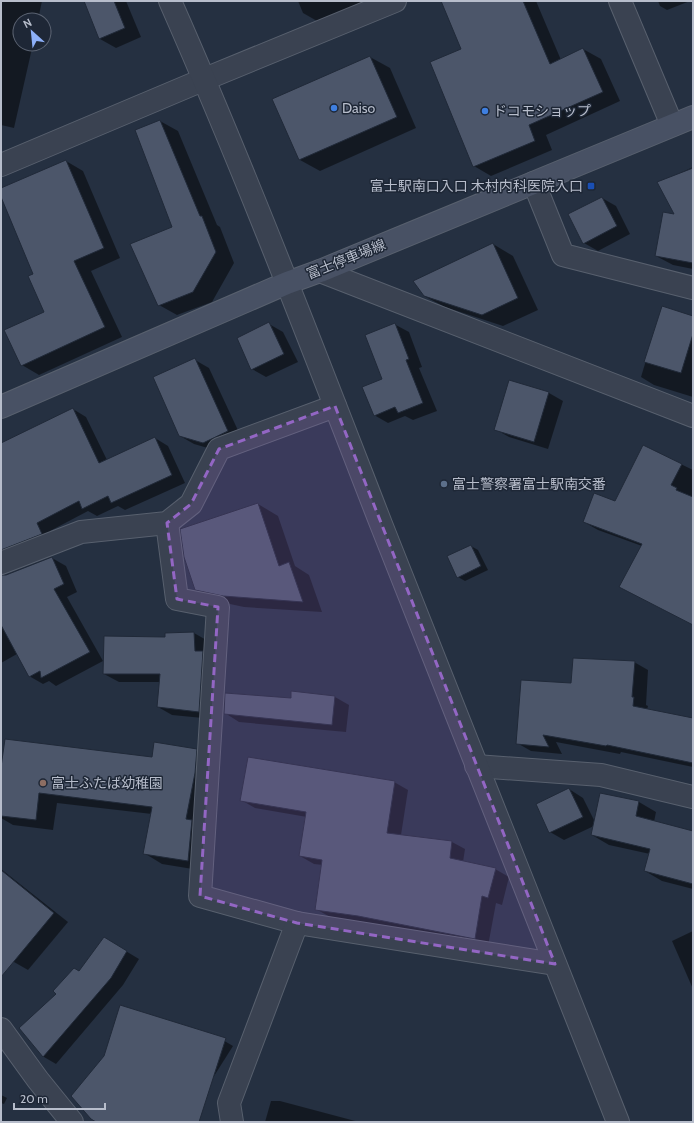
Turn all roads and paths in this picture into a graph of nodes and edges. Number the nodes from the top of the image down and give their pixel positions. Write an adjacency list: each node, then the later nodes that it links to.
1 (170, 1): 4 (street)
2 (395, 1): 4 (street)
3 (620, 1): 6 (street)
4 (205, 79): 7 (street); 10 (street)
5 (693, 116): 6 (main road, 富士停車場線)
6 (672, 125): 8 (main road, 富士停車場線)
7 (1, 165)
8 (534, 182): 9 (main road, 富士停車場線); 11 (street)
9 (320, 271): 10 (main road, 富士停車場線); 14 (street)
10 (287, 283): 12 (street); 13 (main road, 富士停車場線)
11 (693, 288)
12 (335, 406): 15 (street); 17 (street)
13 (1, 407)
14 (693, 416)
15 (167, 522): 16 (street); 19 (street)
16 (1, 563)
17 (476, 766): 18 (street); 20 (street)
18 (693, 797)
19 (297, 923): 20 (street); 23 (street)
20 (555, 964): 24 (street)
21 (1, 1029): 22 (street)
22 (72, 1122)
23 (232, 1122)
24 (618, 1122)

